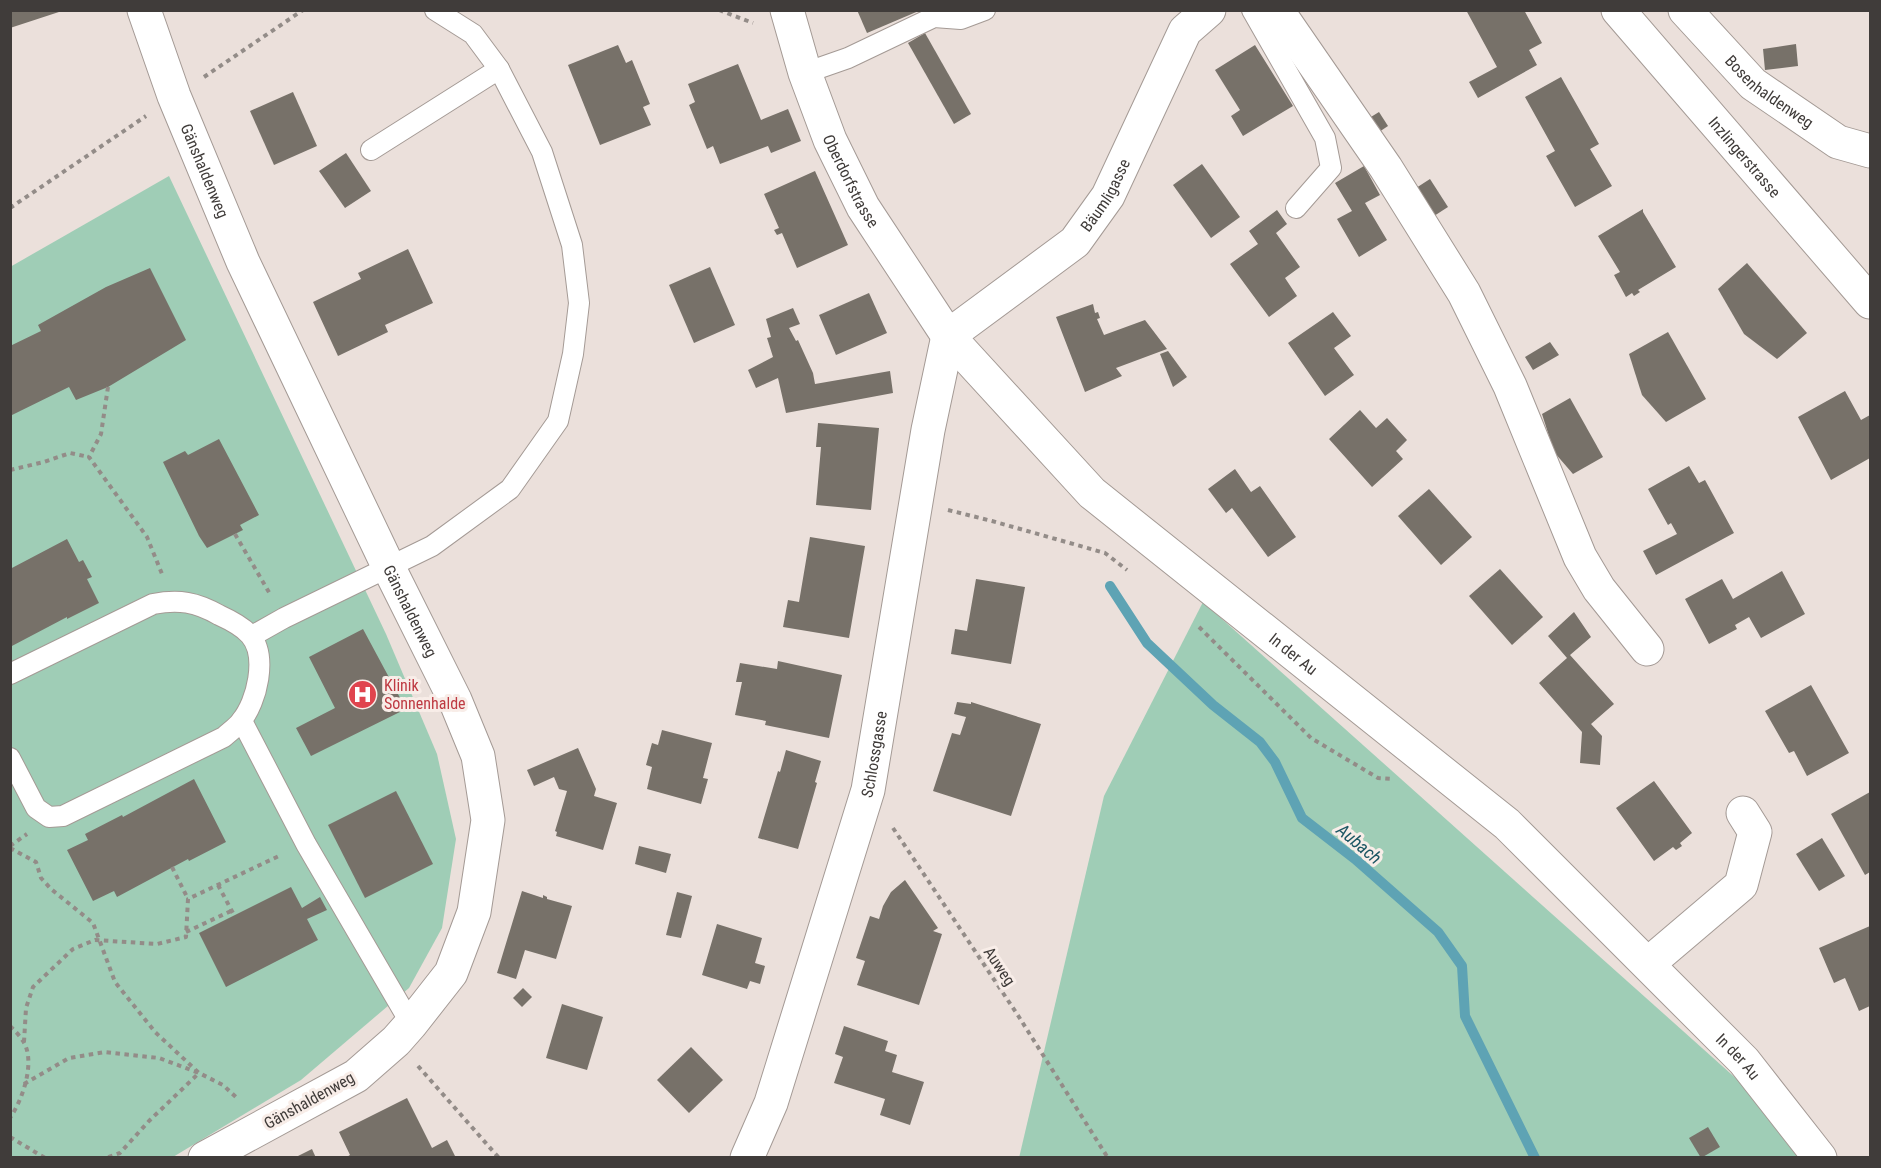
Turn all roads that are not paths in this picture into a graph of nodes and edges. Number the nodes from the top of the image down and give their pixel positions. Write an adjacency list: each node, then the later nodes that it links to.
1 (144, 10): 17 (street, Gänshaldenweg)
2 (435, 10): 10 (lane)
3 (787, 10): 11 (street, Oberdorfstrasse)
4 (985, 10): 11 (lane)
5 (1252, 10): 14 (lane)
6 (1277, 10): 19 (street)
7 (1618, 10): 15 (street, Inzlingerstrasse)
8 (1685, 10): 13 (street, Bosenhaldenweg)
9 (1198, 14): 16 (street, Bäumligasse)
10 (499, 69): 12 (lane); 17 (lane)
11 (805, 74): 16 (street, Oberdorfstrasse)
12 (371, 150)
13 (1870, 151)
14 (1296, 208)
15 (1870, 302)
16 (948, 336): 24 (street, In der Au); 27 (street, Schlossgasse)
17 (389, 568): 18 (lane); 25 (street, Gänshaldenweg)
18 (252, 636): 20 (lane); 21 (lane)
19 (1647, 649)
20 (10, 674)
21 (242, 721): 22 (lane); 25 (lane)
22 (10, 758)
23 (1743, 813): 24 (street)
24 (1648, 964): 28 (street, In der Au)
25 (404, 1033): 26 (street, Gänshaldenweg)
26 (205, 1158)
27 (747, 1158)
28 (1820, 1158)

